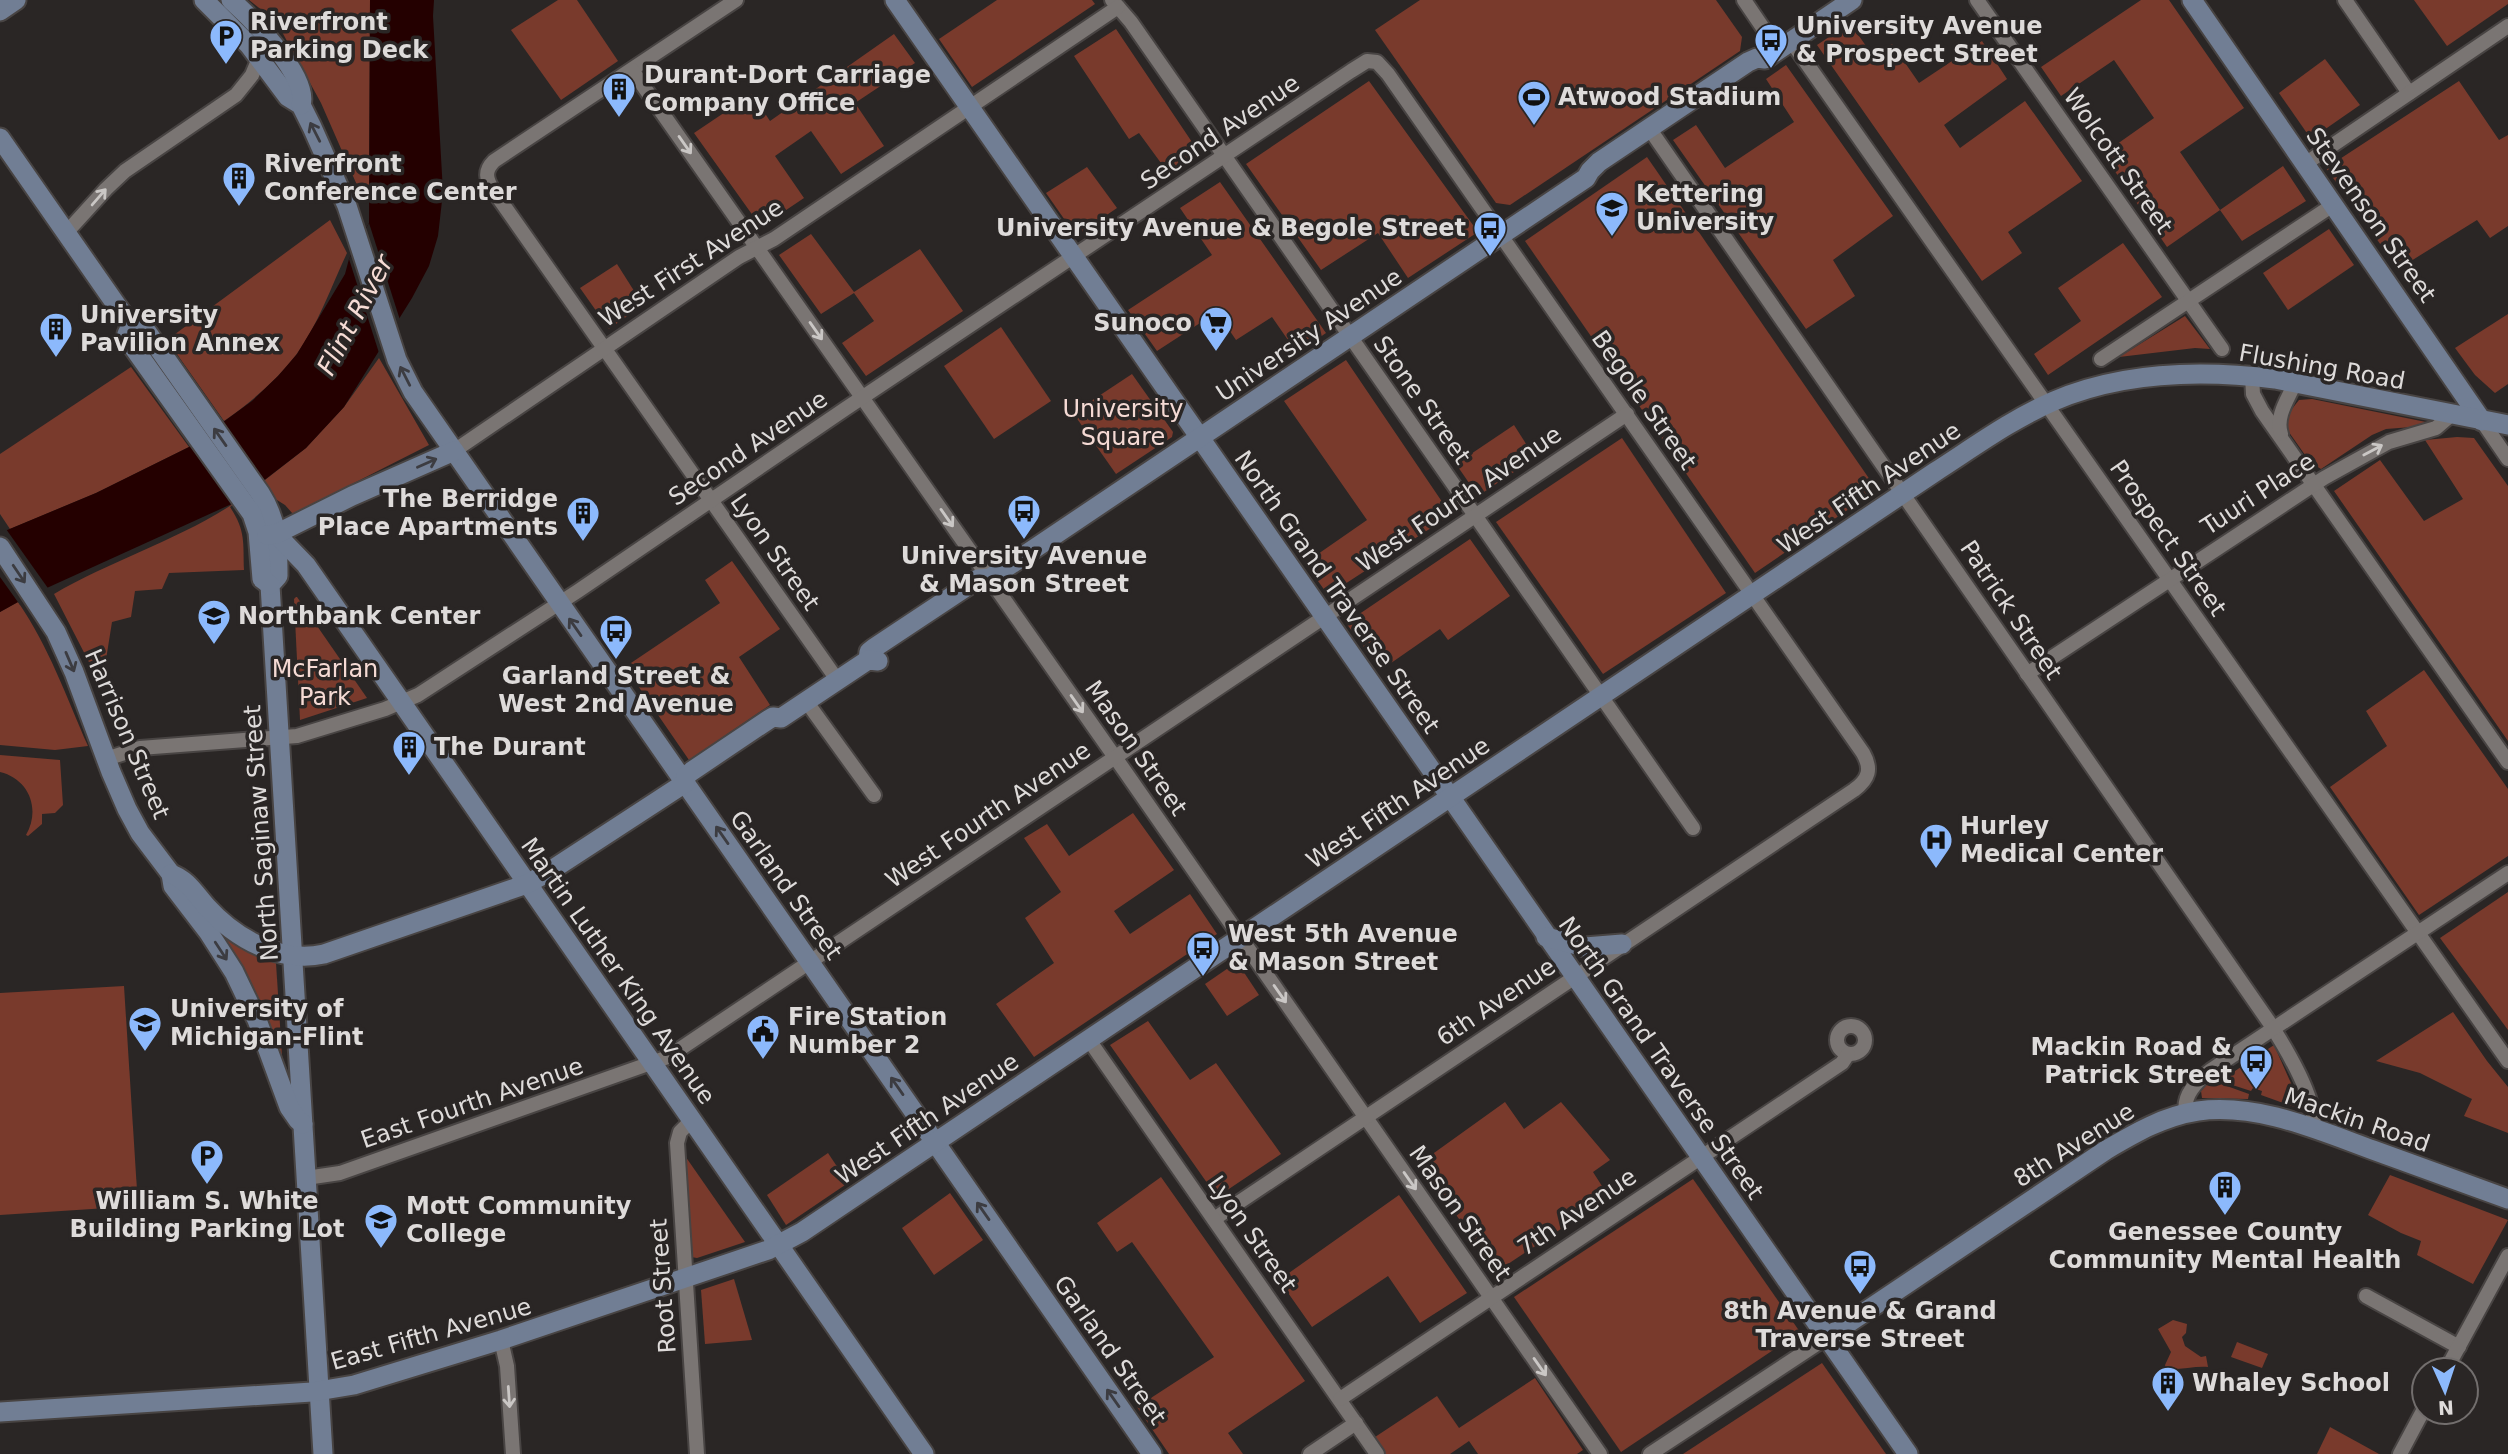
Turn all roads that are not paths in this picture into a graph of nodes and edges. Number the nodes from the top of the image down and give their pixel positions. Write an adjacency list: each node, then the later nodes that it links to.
1 (16, 0): 12 (street)
2 (204, 0): 16 (street)
3 (231, 0): 14 (street)
4 (736, 0): 18 (street)
5 (895, 0): 21 (street, North Grand Traverse Street)
6 (1744, 0): 15 (street, Prospect Street)
7 (1852, 0): 15 (street, University Avenue)
8 (1977, 0): 31 (street, Wolcott Street)
9 (2192, 0): 25 (street, Stevenson Street)
10 (2345, 0): 19 (street)
11 (1115, 4): 21 (street, West First Avenue); 24 (street, Stone Street)
12 (0, 11)
13 (2508, 26): 19 (street)
14 (267, 38): 16 (street); 20 (street)
15 (1778, 50): 22 (street, University Avenue); 39 (street, Prospect Street)
16 (260, 58): 20 (street); 27 (street, one-way to 16)
17 (1372, 61): 24 (street, Second Avenue); 28 (street, Begole Street)
18 (632, 69): 29 (street, Mason Street, one-way to 29); 33 (street, Lyon Street)
19 (2409, 93): 25 (street)
20 (301, 105): 46 (street, Garland Street, one-way to 20)
21 (970, 107): 29 (street, West First Avenue); 30 (street, North Grand Traverse Street)
22 (1652, 134): 28 (street, University Avenue); 49 (street, Patrick Street)
23 (0, 138): 27 (street)
24 (1224, 156): 30 (street, Second Avenue); 32 (street, Stone Street)
25 (2305, 163): 26 (street, Stevenson Street)
26 (2333, 205): 31 (street); 42 (street, Stevenson Street)
27 (66, 233): 52 (street)
28 (1502, 236): 32 (street, University Avenue); 40 (street, Begole Street)
29 (757, 247): 33 (street, West First Avenue); 38 (street, Mason Street, one-way to 38)
30 (1074, 258): 38 (street, Second Avenue); 45 (street, North Grand Traverse Street)
31 (2188, 301): 34 (street, Wolcott Street); 35 (street)
32 (1350, 337): 45 (street, University Avenue); 51 (street, Stone Street)
33 (604, 349): 46 (street, West First Avenue); 50 (street, Lyon Street)
34 (2222, 349)
35 (2101, 359)
36 (2252, 376): 37 (street, Flushing Road); 39 (street, Flushing Road); 44 (street)
37 (2295, 383): 41 (street, Flushing Road); 44 (street)
38 (862, 398): 50 (street, Second Avenue); 54 (street, Mason Street, one-way to 54)
39 (2046, 405): 49 (street, West Fifth Avenue); 55 (street, Prospect Street)
40 (1627, 414): 51 (street, West Fourth Avenue); 56 (street, Begole Street)
41 (2451, 415): 42 (street, Flushing Road); 48 (street, Tuuri Place, one-way to 41)
42 (2482, 422): 43 (street, Flushing Road); 47 (street, Stevenson Street)
43 (2508, 425)
44 (2282, 436): 48 (street)
45 (1199, 438): 54 (street, University Avenue); 58 (street, North Grand Traverse Street)
46 (454, 451): 52 (street, West First Avenue, one-way to 46); 57 (street, Garland Street)
47 (2508, 459)
48 (2314, 484): 55 (street, Tuuri Place); 67 (street)
49 (1903, 494): 56 (street, West Fifth Avenue); 59 (street, Patrick Street)
50 (712, 501): 57 (street, Second Avenue); 60 (street, Lyon Street)
51 (1475, 516): 58 (street, West Fourth Avenue); 61 (street, Stone Street)
52 (267, 535): 63 (street, Martin Luther King Avenue); 64 (street, North Saginaw Street)
53 (0, 547): 66 (street, Harrison Street, one-way to 66)
54 (990, 578): 60 (street, University Avenue); 65 (street, Mason Street, one-way to 65)
55 (2169, 580): 59 (street, Tuuri Place); 76 (street, Prospect Street)
56 (1753, 594): 61 (street, West Fifth Avenue); 68 (street, Begole Street)
57 (558, 603): 63 (street, Second Avenue); 69 (street, Garland Street, one-way to 57)
58 (1325, 617): 65 (street, West Fourth Avenue); 71 (street, North Grand Traverse Street)
59 (2027, 674): 83 (street, Patrick Street)
60 (838, 681): 62 (street, University Avenue)
61 (1601, 696): 71 (street, West Fifth Avenue); 72 (street, Stone Street)
62 (806, 701): 69 (street, University Avenue); 70 (street)
63 (401, 703): 64 (street, Second Avenue); 75 (street, Martin Luther King Avenue)
64 (279, 738): 66 (street, Second Avenue); 80 (street, North Saginaw Street)
65 (1115, 758): 78 (street, Mason Street); 81 (street, West Fourth Avenue)
66 (106, 759): 74 (street, Harrison Street)
67 (2508, 762)
68 (1869, 772): 79 (street, 6th Avenue)
69 (685, 783): 75 (street, University Avenue); 81 (street, Garland Street, one-way to 69)
70 (874, 795)
71 (1450, 798): 77 (street, North Grand Traverse Street); 78 (street, West Fifth Avenue)
72 (1693, 828)
73 (2508, 873): 76 (street)
74 (171, 874): 80 (street, University Avenue); 91 (street, Harrison Street, one-way to 91)
75 (527, 884): 80 (street, University Avenue); 87 (street, Martin Luther King Avenue)
76 (2417, 933): 83 (street); 86 (street, Prospect Street)
77 (1546, 937): 79 (street); 82 (street, North Grand Traverse Street)
78 (1241, 938): 84 (street, West Fifth Avenue); 89 (street, Mason Street, one-way to 89)
79 (1622, 944): 82 (street, 6th Avenue)
80 (294, 955): 91 (street, North Saginaw Street)
81 (810, 962): 87 (street, West Fourth Avenue); 93 (street, Garland Street, one-way to 81)
82 (1574, 976): 89 (street, 6th Avenue); 94 (street, North Grand Traverse Street)
83 (2273, 1029): 88 (street); 92 (street, Patrick Street)
84 (1089, 1040): 93 (street, West Fifth Avenue); 97 (street, Lyon Street)
85 (1848, 1054): 94 (street, 7th Avenue)
86 (2508, 1061)
87 (653, 1064): 90 (street, Martin Luther King Avenue); 95 (street, East Fourth Avenue)
88 (2186, 1114): 92 (street, Mackin Road); 103 (street, 8th Avenue)
89 (1366, 1116): 97 (street, 6th Avenue); 102 (street, Mason Street, one-way to 102)
90 (692, 1120): 98 (street, Martin Luther King Avenue); 100 (street, Root Street)
91 (303, 1124): 95 (street, North Saginaw Street)
92 (2313, 1129): 96 (street, Mackin Road)
93 (936, 1142): 98 (street, West Fifth Avenue); 116 (street, Garland Street, one-way to 93)
94 (1700, 1157): 102 (street, 7th Avenue); 103 (street, North Grand Traverse Street)
95 (306, 1178): 107 (street, North Saginaw Street)
96 (2508, 1199)
97 (1214, 1219): 108 (street, Lyon Street)
98 (779, 1245): 100 (street, East Fifth Avenue); 115 (street, Martin Luther King Avenue)
99 (2508, 1256): 105 (street)
100 (685, 1278): 104 (street, East Fifth Avenue); 114 (street, Root Street)
101 (2366, 1296): 105 (street)
102 (1491, 1297): 108 (street, 7th Avenue); 119 (street, Mason Street, one-way to 119)
103 (1826, 1338): 120 (street, 8th Avenue); 121 (street, North Grand Traverse Street)
104 (501, 1340): 107 (street, East Fifth Avenue); 113 (street, one-way to 113)
105 (2459, 1347): 106 (street)
106 (2454, 1356)
107 (319, 1391): 109 (street, East Fifth Avenue); 112 (street, North Saginaw Street)
108 (1340, 1399): 110 (street, Lyon Street)
109 (0, 1412)
110 (1356, 1423): 117 (street); 118 (street, Lyon Street)
111 (2415, 1426): 122 (street)
112 (323, 1454)
113 (513, 1454)
114 (697, 1454)
115 (924, 1454)
116 (1152, 1454)
117 (1310, 1454)
118 (1377, 1454)
119 (1600, 1454)
120 (1650, 1454)
121 (1908, 1454)
122 (2400, 1454)

